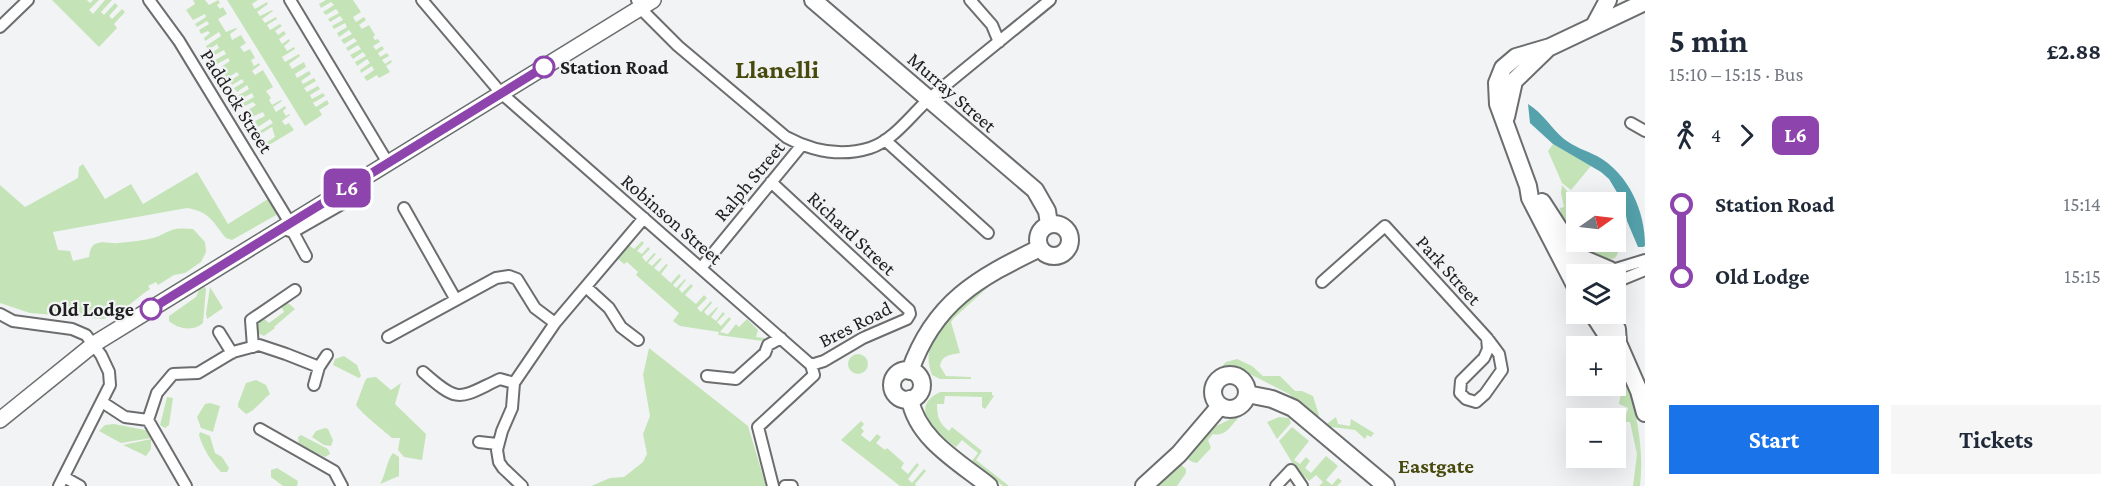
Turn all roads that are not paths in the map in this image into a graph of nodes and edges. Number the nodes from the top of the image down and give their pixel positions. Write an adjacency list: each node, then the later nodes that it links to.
1 (28, 0): 12 (street)
2 (149, 0): 26 (street, Paddock Street)
3 (290, 0): 20 (street)
4 (422, 0): 14 (street, Robinson Street)
5 (813, 0): 15 (main road, Murray Street)
6 (970, 0): 13 (street)
7 (1050, 0): 13 (street)
8 (1608, 0): 11 (main road)
9 (644, 2): 14 (main road); 19 (street)
10 (1645, 2): 11 (main road)
11 (1594, 26): 22 (main road)
12 (0, 27)
13 (999, 42): 15 (street)
14 (501, 93): 20 (main road); 24 (street, Robinson Street)
15 (928, 100): 18 (street); 25 (main road, Murray Street)
16 (1631, 123): 17 (street)
17 (1645, 131)
18 (885, 140): 19 (street); 27 (street)
19 (801, 146): 21 (street, Ralph Street)
20 (388, 163): 26 (main road)
21 (771, 182): 34 (street, Ralph Street); 41 (street, Richard Street)
22 (1528, 186): 30 (main road); 35 (main road)
23 (404, 207): 40 (street)
24 (644, 218): 34 (street, Robinson Street); 38 (street)
25 (1049, 224): 28 (main road); 28 (main road)
26 (288, 228): 29 (street, Paddock Street); 50 (main road)
27 (988, 232)
28 (1040, 248): 77 (main road)
29 (306, 256)
30 (1577, 256): 32 (main road); 33 (main road)
31 (1644, 263): 36 (street)
32 (1581, 264)
33 (1589, 264)
34 (701, 268): 47 (street, Robinson Street)
35 (1566, 268)
36 (1626, 271)
37 (1322, 282): 48 (street, Park Street)
38 (586, 287): 43 (street); 49 (street)
39 (295, 290): 51 (street)
40 (456, 300): 43 (street); 46 (street)
41 (909, 310): 55 (street, Bres Road)
42 (0, 314): 50 (street)
43 (555, 323): 58 (street)
44 (1606, 324): 63 (main road)
45 (219, 332): 52 (street)
46 (388, 337)
47 (781, 338): 55 (street, Robinson Street); 57 (street)
48 (1486, 338): 48 (street, Park Street)
49 (638, 340)
50 (93, 344): 61 (street); 64 (main road)
51 (253, 347): 52 (street); 54 (street)
52 (232, 352): 65 (street)
53 (327, 355): 54 (street)
54 (319, 368): 59 (street)
55 (813, 370): 74 (street)
56 (423, 372): 58 (street)
57 (707, 376)
58 (514, 383): 68 (street)
59 (315, 385)
60 (1247, 393): 62 (main road); 62 (main road); 81 (main road)
61 (102, 402): 65 (street); 69 (street)
62 (1220, 406): 78 (main road)
63 (1645, 413)
64 (0, 420)
65 (148, 420): 71 (street)
66 (260, 429): 72 (street)
67 (479, 442): 68 (street)
68 (497, 444): 73 (street)
69 (61, 482): 70 (street)
70 (80, 486)
71 (186, 486)
72 (342, 486)
73 (522, 486)
74 (773, 486)
75 (785, 486): 76 (street)
76 (792, 486)
77 (989, 486)
78 (1144, 486)
79 (1276, 486): 80 (street)
80 (1302, 486)
81 (1386, 486)

